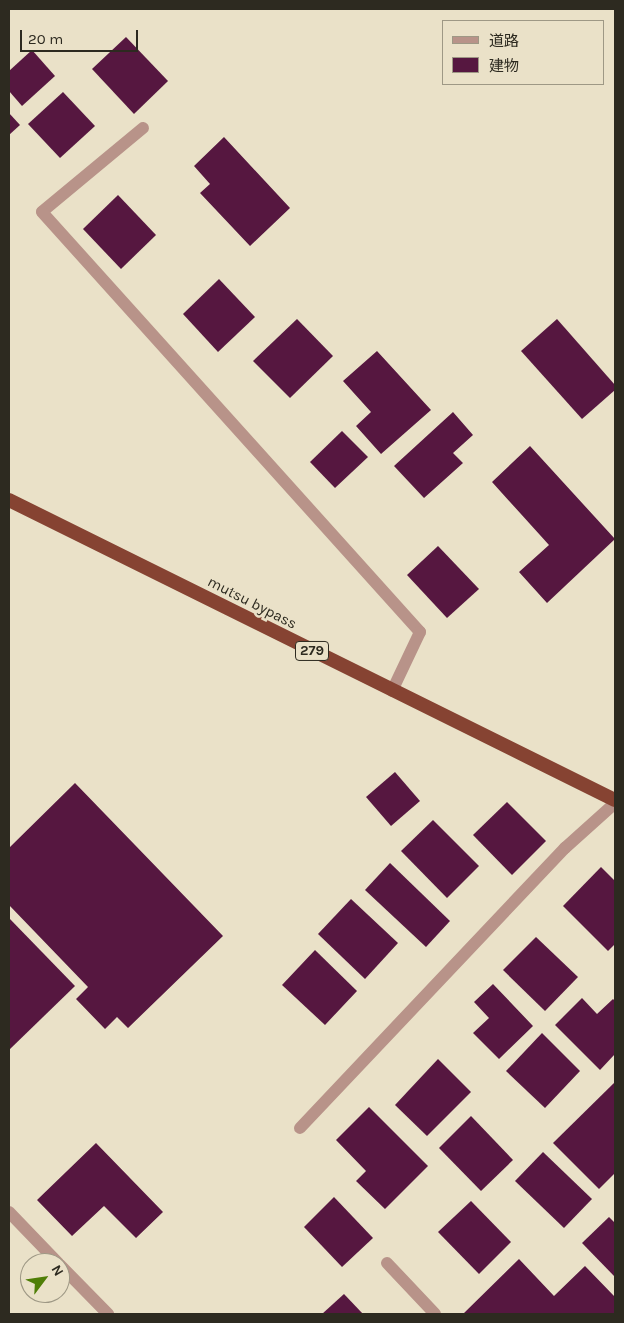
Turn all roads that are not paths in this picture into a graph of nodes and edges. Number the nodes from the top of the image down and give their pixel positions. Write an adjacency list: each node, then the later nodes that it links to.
1 (144, 128): 3 (street)
2 (9, 500): 3 (highway, mutsu bypass / 279)
3 (392, 691): 4 (highway, mutsu bypass / 279)
4 (615, 802): 5 (street)
5 (300, 1128)
6 (9, 1212): 7 (street)
7 (48, 1253)
8 (387, 1263): 11 (street)
9 (70, 1275): 10 (street)
10 (108, 1314)
11 (435, 1314)

